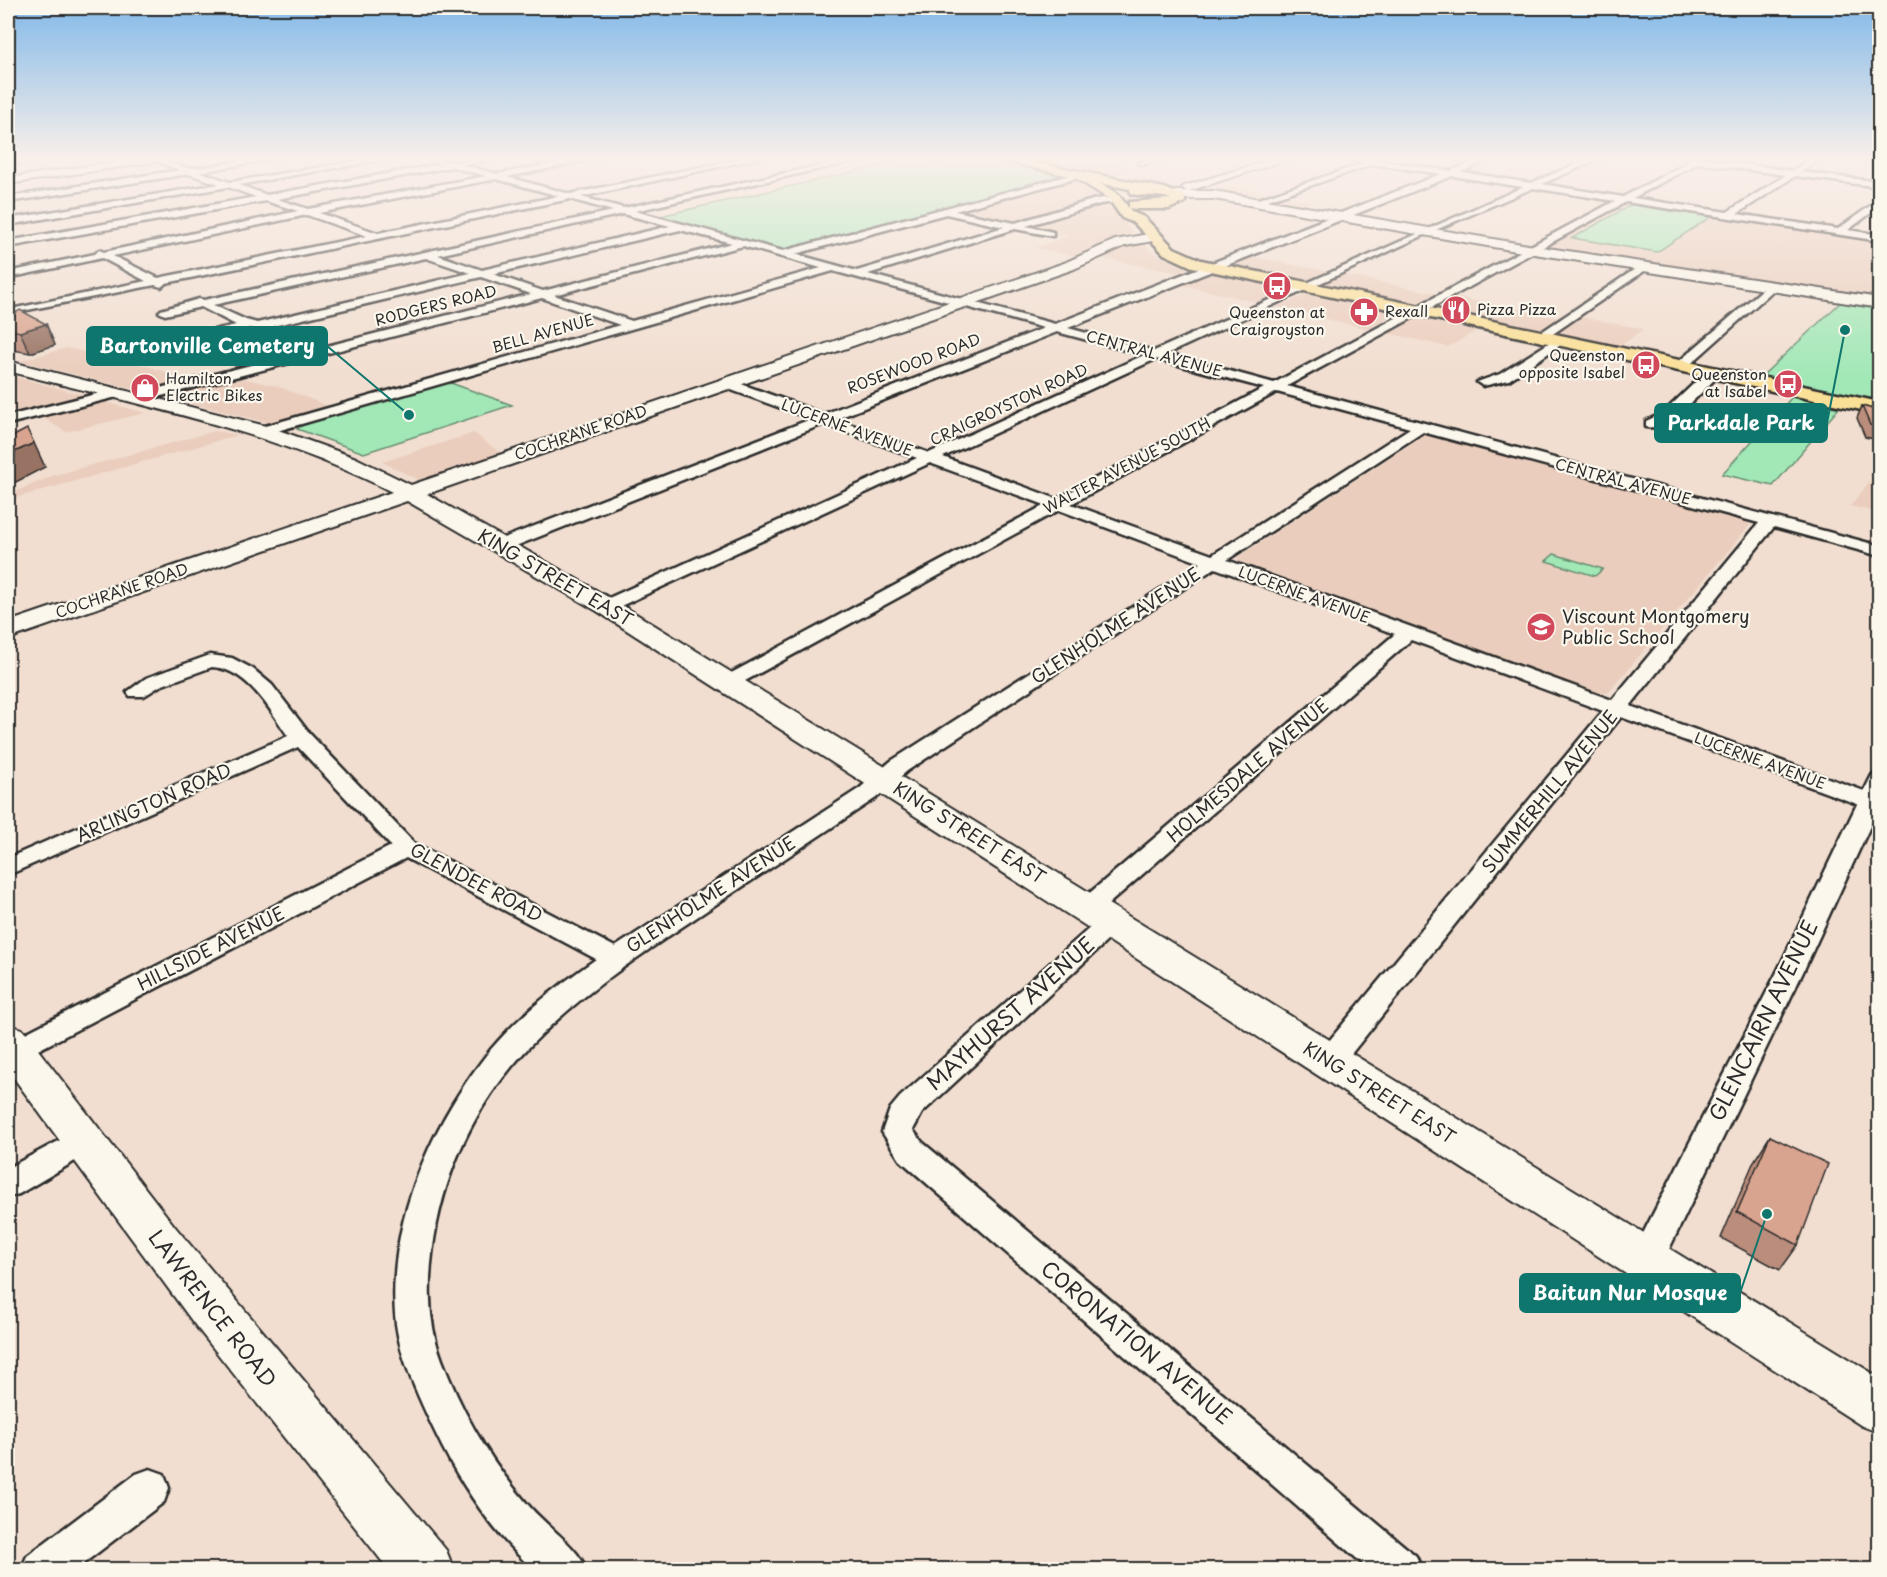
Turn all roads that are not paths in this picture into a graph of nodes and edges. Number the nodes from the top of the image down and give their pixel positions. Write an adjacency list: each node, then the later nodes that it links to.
1 (55, 232): 17 (street)
2 (74, 232): 17 (street)
3 (215, 232): 27 (street)
4 (363, 232): 19 (street)
5 (403, 232): 19 (street)
6 (529, 232): 25 (street)
7 (658, 232): 31 (street)
8 (702, 232): 22 (street, CENTRAL AVENUE)
9 (867, 232): 26 (street)
10 (1000, 232): 32 (street)
11 (1038, 232): 18 (street)
12 (1149, 232): 20 (main road)
13 (1301, 232): 28 (street, ROSEWOOD ROAD)
14 (1425, 232): 24 (street); 36 (street, CRAIGROYSTON ROAD)
15 (1561, 232): 24 (street, WALTER AVENUE SOUTH)
16 (1840, 232): 21 (street)
17 (60, 234): 23 (street); 27 (street)
18 (1050, 234)
19 (378, 237): 25 (street); 34 (street)
20 (1154, 237): 28 (main road); 38 (street, COCHRANE ROAD)
21 (1880, 238)
22 (743, 243): 26 (street, CENTRAL AVENUE); 37 (street, RODGERS ROAD)
23 (8, 244)
24 (1528, 249): 29 (street); 42 (street, WALTER AVENUE SOUTH)
25 (427, 254): 31 (street); 40 (street)
26 (784, 254): 30 (street, CENTRAL AVENUE)
27 (103, 255): 33 (street); 34 (street)
28 (1210, 267): 36 (main road); 46 (street, ROSEWOOD ROAD)
29 (1645, 267): 35 (street); 47 (street)
30 (832, 268): 32 (street, CENTRAL AVENUE); 45 (street, BELL AVENUE)
31 (482, 273): 37 (street); 44 (street)
32 (856, 274): 38 (street, CENTRAL AVENUE)
33 (8, 275)
34 (157, 282): 40 (street); 41 (street)
35 (1773, 286): 39 (street); 53 (street)
36 (1307, 288): 42 (main road); 51 (street, CRAIGROYSTON ROAD)
37 (543, 295): 45 (street); 49 (street, RODGERS ROAD)
38 (962, 303): 46 (street, CENTRAL AVENUE); 56 (street, COCHRANE ROAD)
39 (1880, 303)
40 (202, 304): 43 (street); 44 (street)
41 (16, 311)
42 (1415, 311): 47 (main road); 57 (street, WALTER AVENUE SOUTH)
43 (165, 312)
44 (254, 326): 49 (street); 50 (street)
45 (630, 326): 65 (street, BELL AVENUE)
46 (1056, 327): 51 (street, CENTRAL AVENUE); 61 (street, ROSEWOOD ROAD)
47 (1540, 337): 48 (main road)
48 (1558, 341): 53 (main road); 55 (street)
49 (326, 350): 59 (street, RODGERS ROAD)
50 (137, 351)
51 (1158, 355): 57 (street, CENTRAL AVENUE); 66 (street, CRAIGROYSTON ROAD)
52 (8, 366): 58 (street, KING STREET EAST)
53 (1681, 366): 54 (main road)
54 (1713, 373): 60 (main road); 63 (street)
55 (1483, 382)
56 (728, 384): 61 (street, LUCERNE AVENUE); 67 (street, COCHRANE ROAD)
57 (1274, 387): 64 (street, CENTRAL AVENUE); 68 (street, WALTER AVENUE SOUTH)
58 (116, 393): 59 (street, KING STREET EAST); 62 (street)
59 (137, 398): 65 (street, KING STREET EAST)
60 (1880, 408)
61 (822, 418): 66 (street, LUCERNE AVENUE); 70 (street, ROSEWOOD ROAD)
62 (8, 420)
63 (1651, 424)
64 (1421, 427): 69 (street, CENTRAL AVENUE); 72 (street, GLENHOLME AVENUE)
65 (263, 431): 67 (street, KING STREET EAST)
66 (932, 459): 68 (street, LUCERNE AVENUE); 73 (street, CRAIGROYSTON ROAD)
67 (407, 493): 70 (street, KING STREET EAST); 74 (street, COCHRANE ROAD)
68 (1057, 504): 72 (street, LUCERNE AVENUE); 76 (street, WALTER AVENUE SOUTH)
69 (1770, 522): 71 (street, CENTRAL AVENUE); 78 (street, SUMMERHILL AVENUE)
70 (502, 545): 73 (street, KING STREET EAST)
71 (1880, 551)
72 (1215, 562): 75 (street, LUCERNE AVENUE); 80 (street, GLENHOLME AVENUE)
73 (606, 606): 76 (street, KING STREET EAST)
74 (8, 631)
75 (1408, 633): 78 (street, LUCERNE AVENUE); 84 (street, HOLMESDALE AVENUE)
76 (727, 683): 80 (street, KING STREET EAST)
77 (137, 692): 79 (street, GLENDEE ROAD)
78 (1617, 709): 81 (street, LUCERNE AVENUE); 87 (street, SUMMERHILL AVENUE)
79 (301, 738): 82 (street, GLENDEE ROAD); 83 (street, ARLINGTON ROAD)
80 (884, 779): 84 (street, KING STREET EAST); 85 (street, GLENHOLME AVENUE)
81 (1876, 795): 91 (street, GLENCAIRN AVENUE)
82 (406, 848): 85 (street, GLENDEE ROAD); 86 (street, HILLSIDE AVENUE)
83 (8, 867)
84 (1100, 916): 87 (street, KING STREET EAST); 88 (street, MAYHURST AVENUE)
85 (615, 958): 96 (street, GLENHOLME AVENUE)
86 (11, 1045): 89 (street, LAWRENCE ROAD)
87 (1329, 1061): 91 (street, KING STREET EAST)
88 (911, 1105): 97 (street, CORONATION AVENUE)
89 (81, 1142): 90 (street); 95 (street, LAWRENCE ROAD)
90 (8, 1184)
91 (1646, 1262): 92 (street, KING STREET EAST)
92 (1880, 1408)
93 (150, 1488): 94 (street)
94 (41, 1569)
95 (426, 1569)
96 (567, 1569)
97 (1402, 1569)

